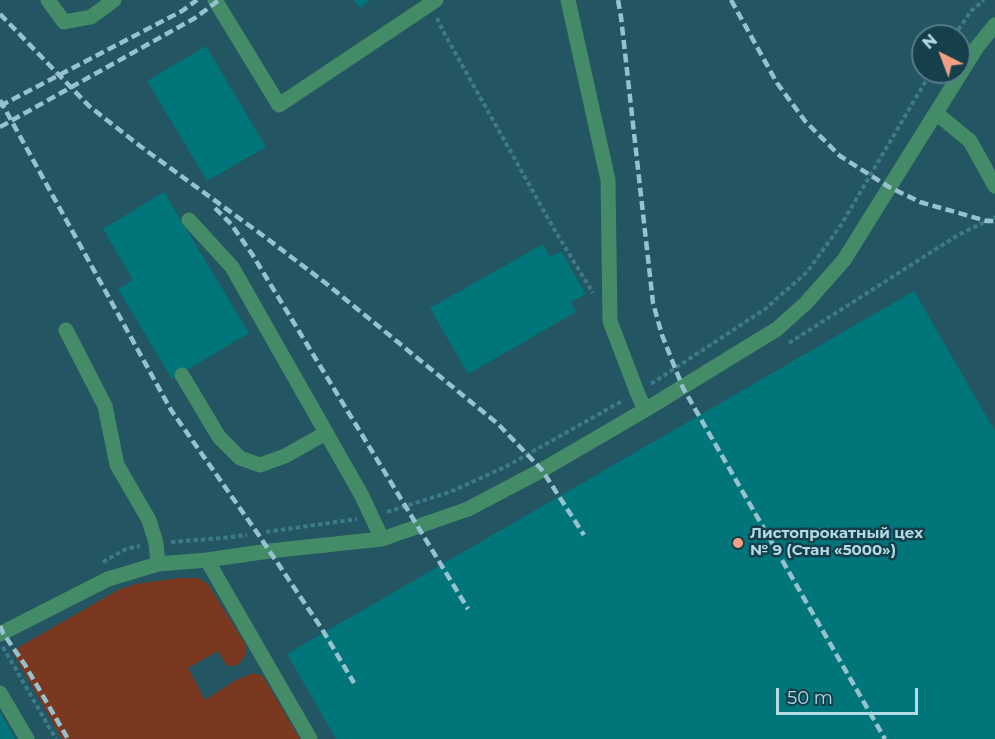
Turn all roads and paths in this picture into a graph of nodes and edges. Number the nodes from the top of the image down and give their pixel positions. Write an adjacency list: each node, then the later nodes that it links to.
1 (48, 0): 2 (lane)
2 (114, 0)
3 (215, 0): 6 (lane)
4 (568, 0): 14 (lane)
5 (984, 0): 7 (path)
6 (433, 1): 14 (path)
7 (962, 24)
8 (995, 25): 10 (lane)
9 (924, 84): 18 (path)
10 (936, 113): 11 (lane); 19 (lane)
11 (995, 186)
12 (995, 217): 16 (path)
13 (189, 220): 20 (lane)
14 (610, 321): 18 (lane)
15 (66, 330): 23 (lane)
16 (788, 344)
17 (182, 375): 20 (lane)
18 (637, 392): 19 (lane); 21 (path)
19 (645, 410): 22 (lane)
20 (326, 432): 21 (lane)
21 (371, 517): 22 (lane); 23 (path)
22 (382, 539): 24 (lane)
23 (156, 543): 25 (lane); 26 (path)
24 (207, 560): 25 (lane); 32 (lane)
25 (158, 564): 27 (lane)
26 (95, 566)
27 (0, 634)
28 (0, 642): 31 (path)
29 (0, 693): 30 (lane)
30 (27, 739)
31 (56, 739)
32 (310, 739)

